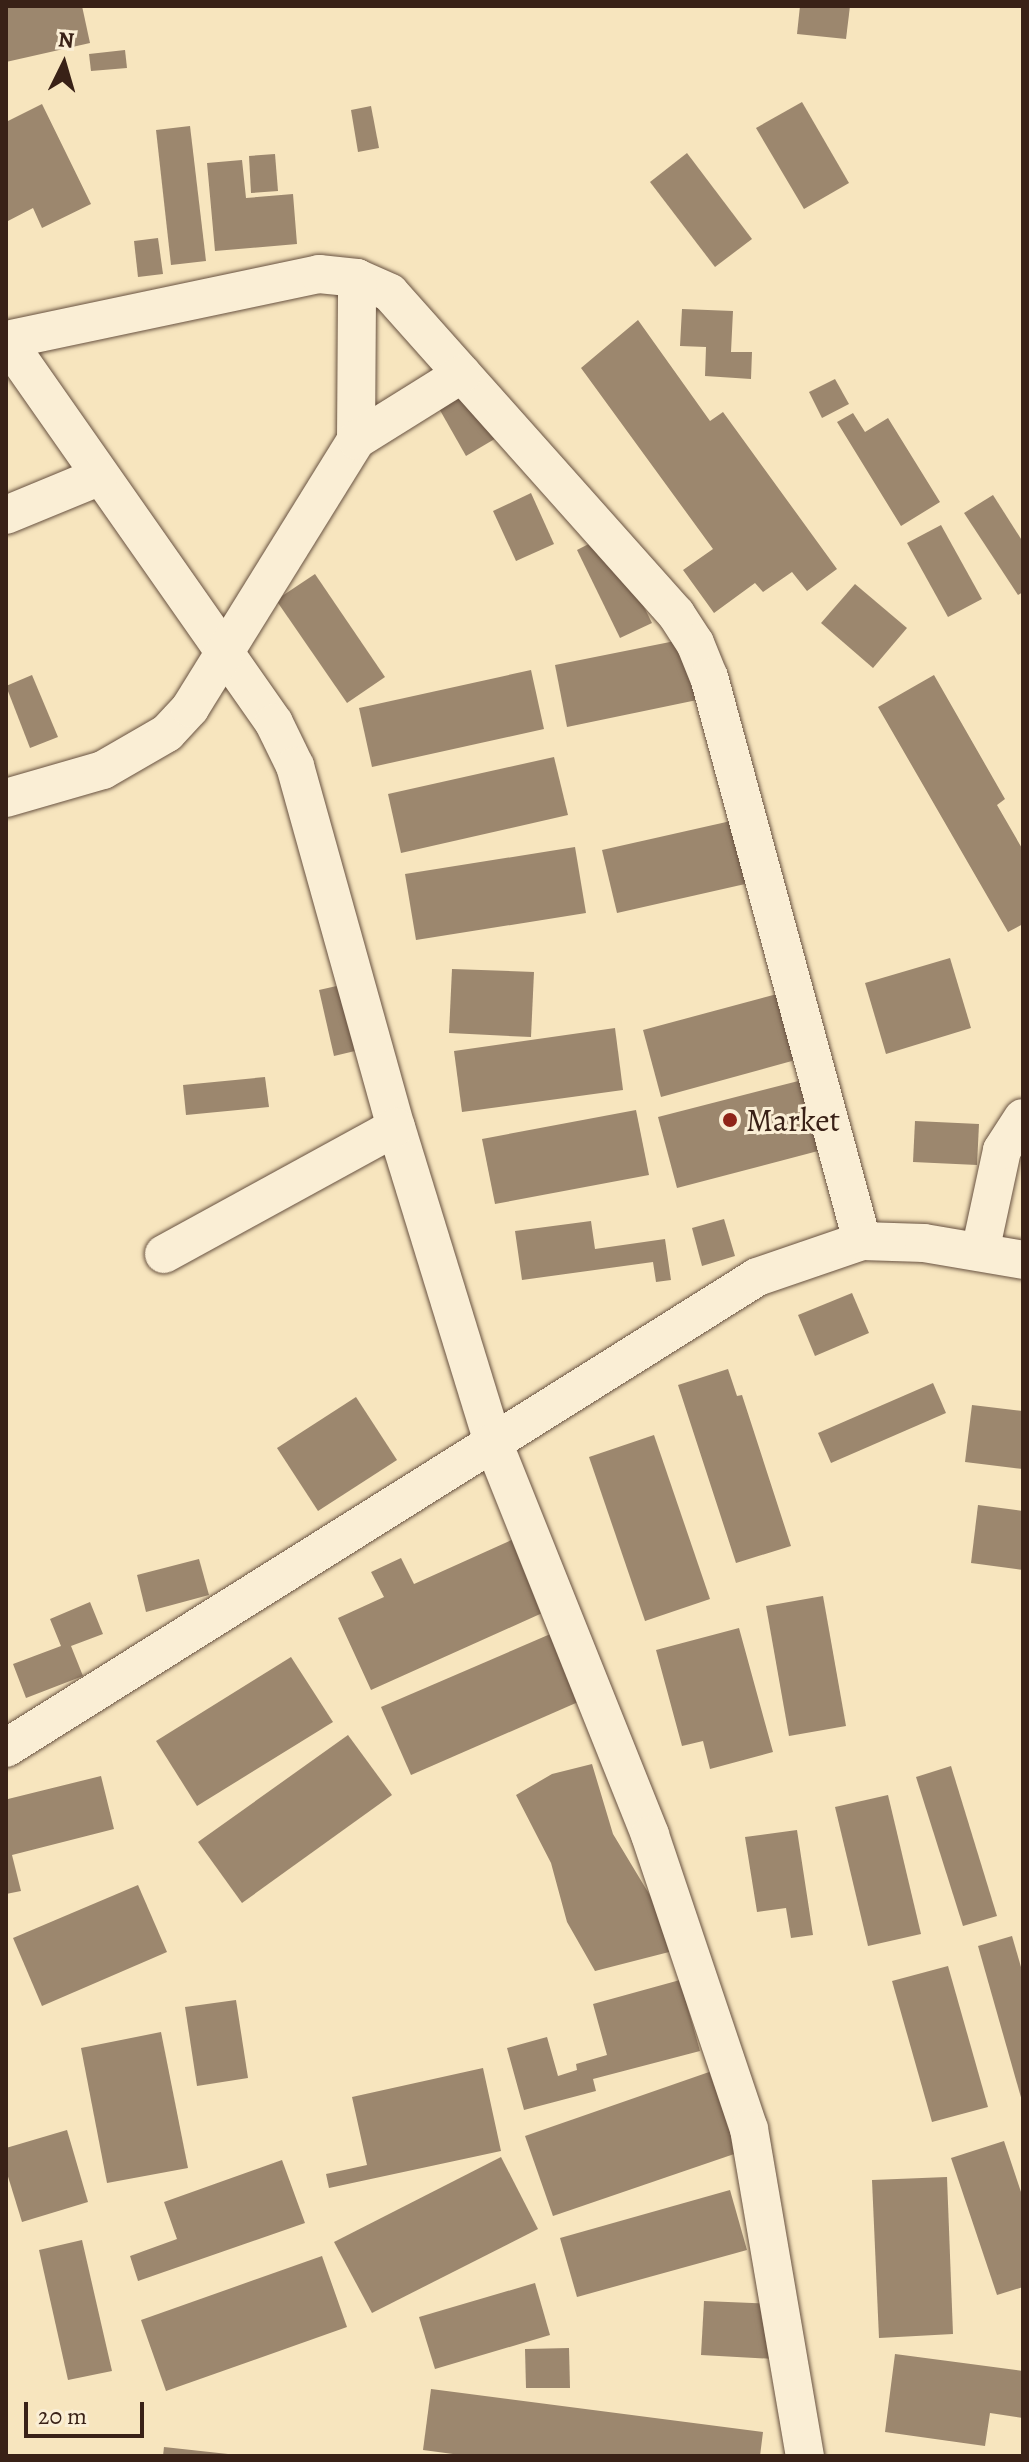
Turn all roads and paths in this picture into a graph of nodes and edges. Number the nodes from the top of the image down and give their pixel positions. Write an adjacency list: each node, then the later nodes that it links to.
1 (357, 278): 2 (street); 3 (street); 4 (street)
2 (6, 340): 5 (street)
3 (462, 374): 4 (street); 11 (street)
4 (356, 440): 7 (street)
5 (98, 477): 6 (street); 7 (street)
6 (6, 515)
7 (222, 655): 8 (street); 10 (street)
8 (6, 798)
9 (1023, 1118): 12 (street)
10 (396, 1127): 13 (street); 15 (street)
11 (862, 1241): 12 (street); 15 (street)
12 (980, 1252): 14 (street)
13 (164, 1254)
14 (1023, 1260)
15 (493, 1442): 16 (street); 17 (street)
16 (6, 1748)
17 (805, 2456)

